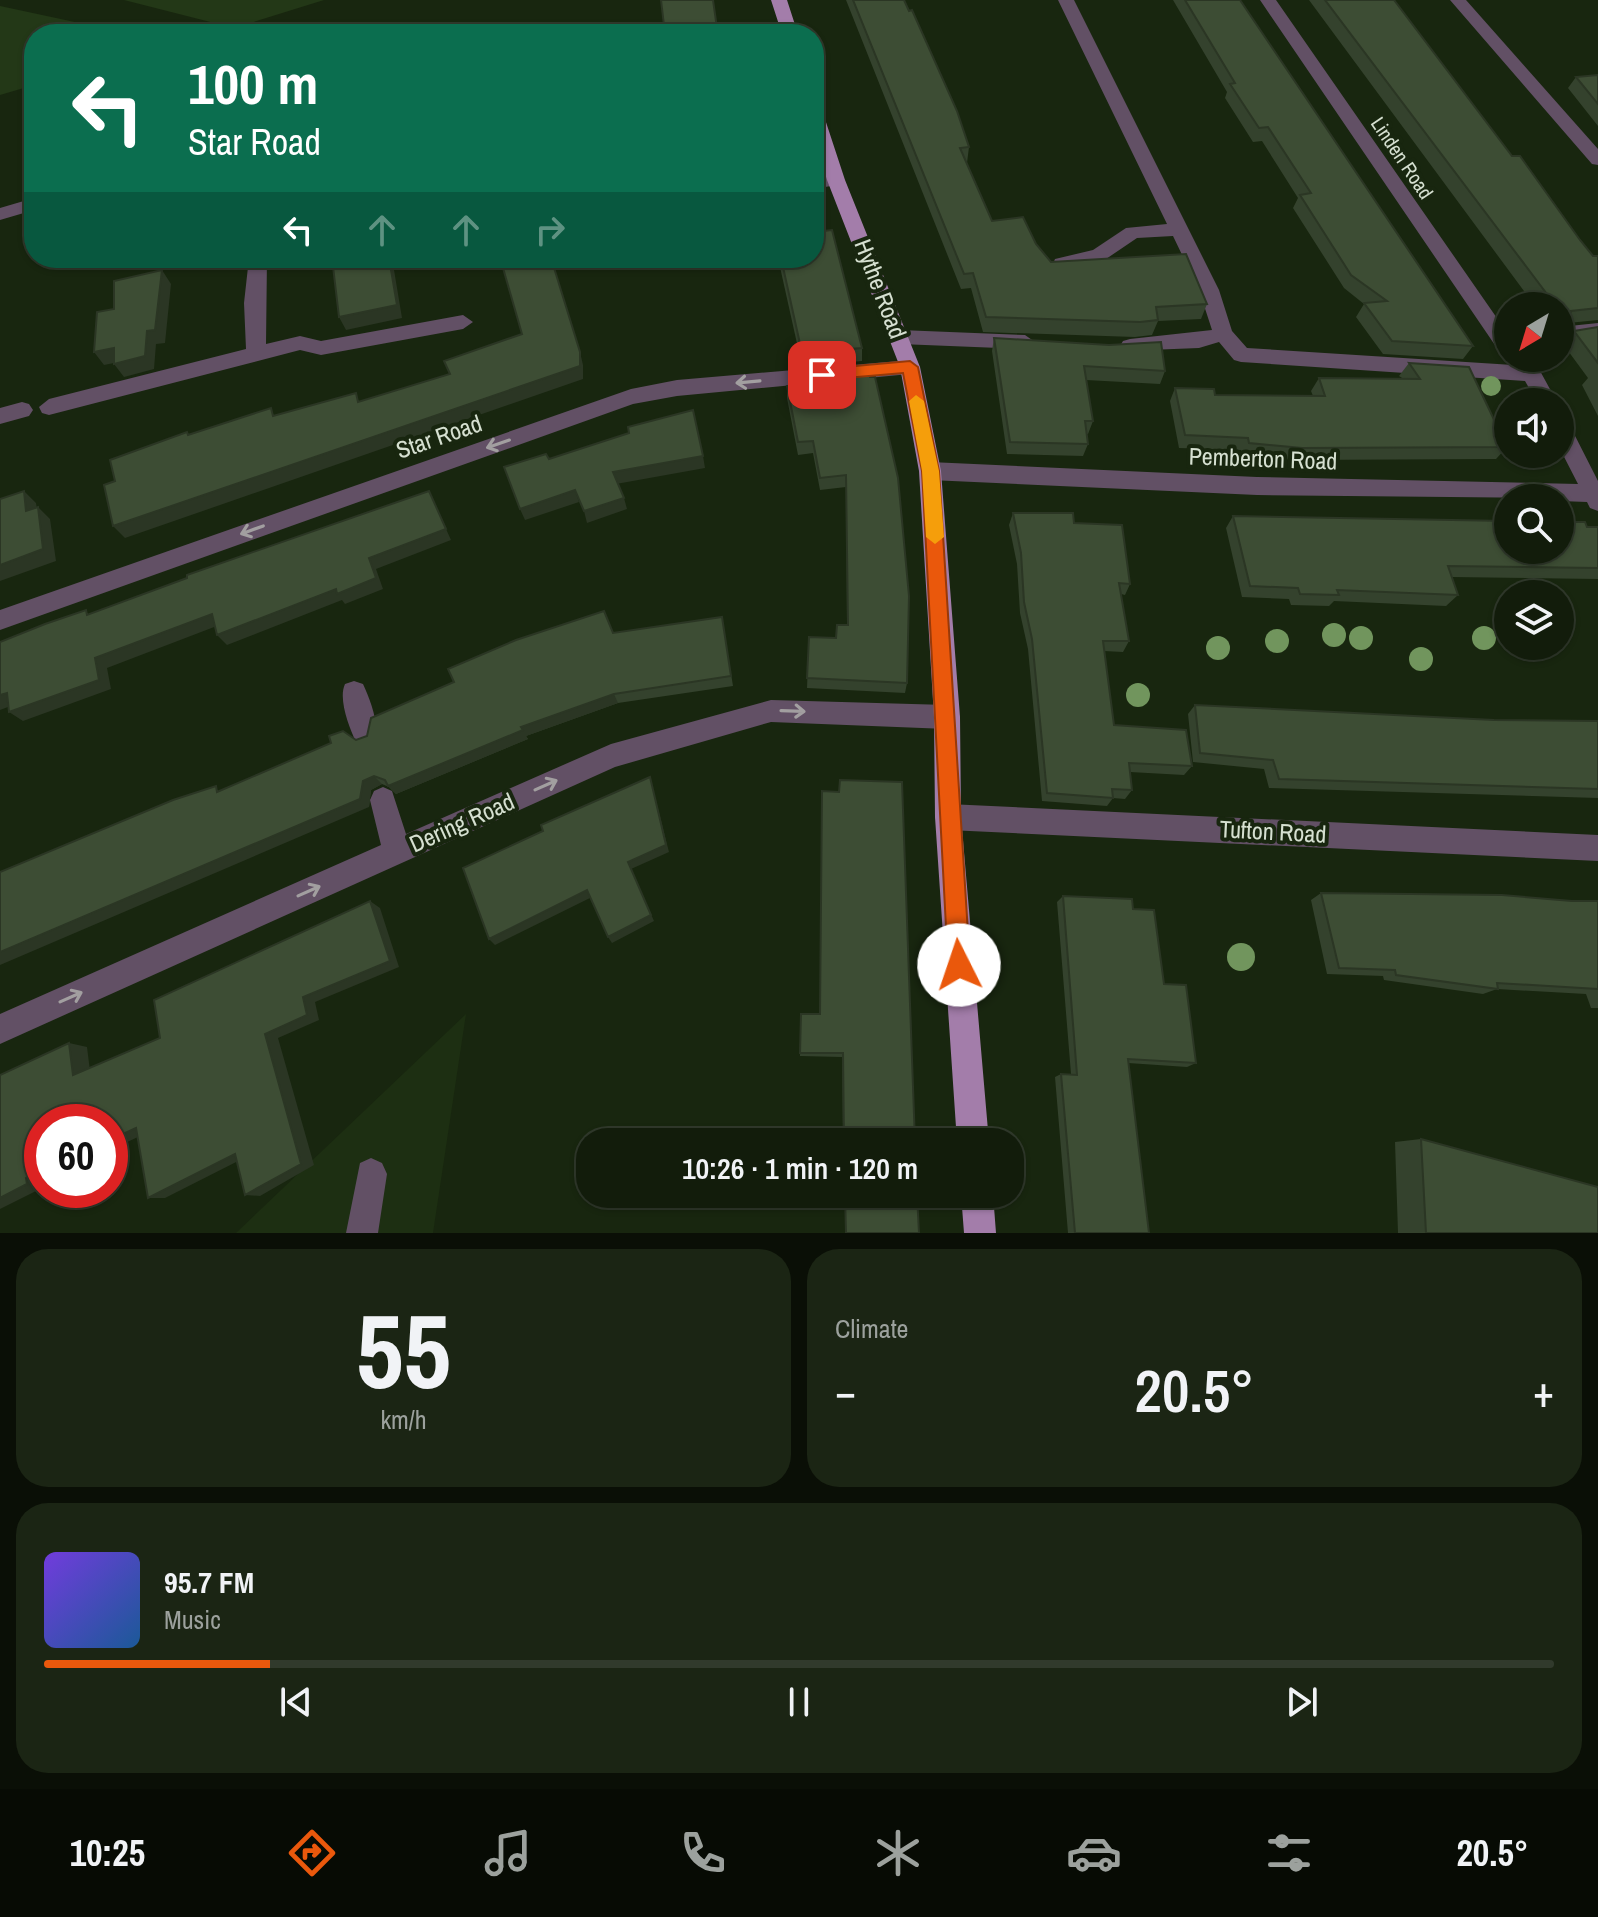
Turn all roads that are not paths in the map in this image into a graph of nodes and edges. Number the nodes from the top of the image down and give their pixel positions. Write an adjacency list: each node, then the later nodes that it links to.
1 (779, 0): 5 (main road)
2 (1066, 0): 10 (street)
3 (1268, 0): 14 (street, Linden Road)
4 (1458, 0): 6 (street)
5 (787, 24)
6 (1598, 160)
7 (825, 182): 18 (main road, Hythe Road)
8 (24, 207): 9 (street)
9 (0, 214)
10 (1180, 229): 11 (street); 17 (street)
11 (1062, 264)
12 (257, 268): 21 (street)
13 (463, 322): 21 (street)
14 (1494, 327)
15 (1598, 330): 16 (street)
16 (1574, 333)
17 (1223, 334): 20 (street); 23 (street)
18 (900, 337): 19 (street); 22 (main road, Hythe Road)
19 (1043, 343)
20 (1103, 346)
21 (256, 353): 25 (street)
22 (910, 367): 29 (main road, Hythe Road); 31 (street, Star Road, one-way to 31)
23 (1532, 374): 24 (street)
24 (1540, 388)
25 (49, 407)
26 (22, 410): 27 (street)
27 (0, 416)
28 (1574, 455): 30 (street)
29 (930, 471): 30 (street, Pemberton Road); 33 (main road, Hythe Road)
30 (1596, 497)
31 (0, 620)
32 (354, 692): 34 (street)
33 (947, 717): 36 (main road, Hythe Road); 38 (street, Dering Road, one-way to 33)
34 (365, 734)
35 (383, 800): 38 (street)
36 (948, 817): 37 (street, Tufton Road); 40 (main road, Hythe Road)
37 (1598, 848)
38 (397, 852): 39 (street, Dering Road, one-way to 38)
39 (0, 1029)
40 (972, 1128)
41 (371, 1174): 43 (street)
42 (978, 1208): 44 (main road)
43 (362, 1233)
44 (980, 1233)

